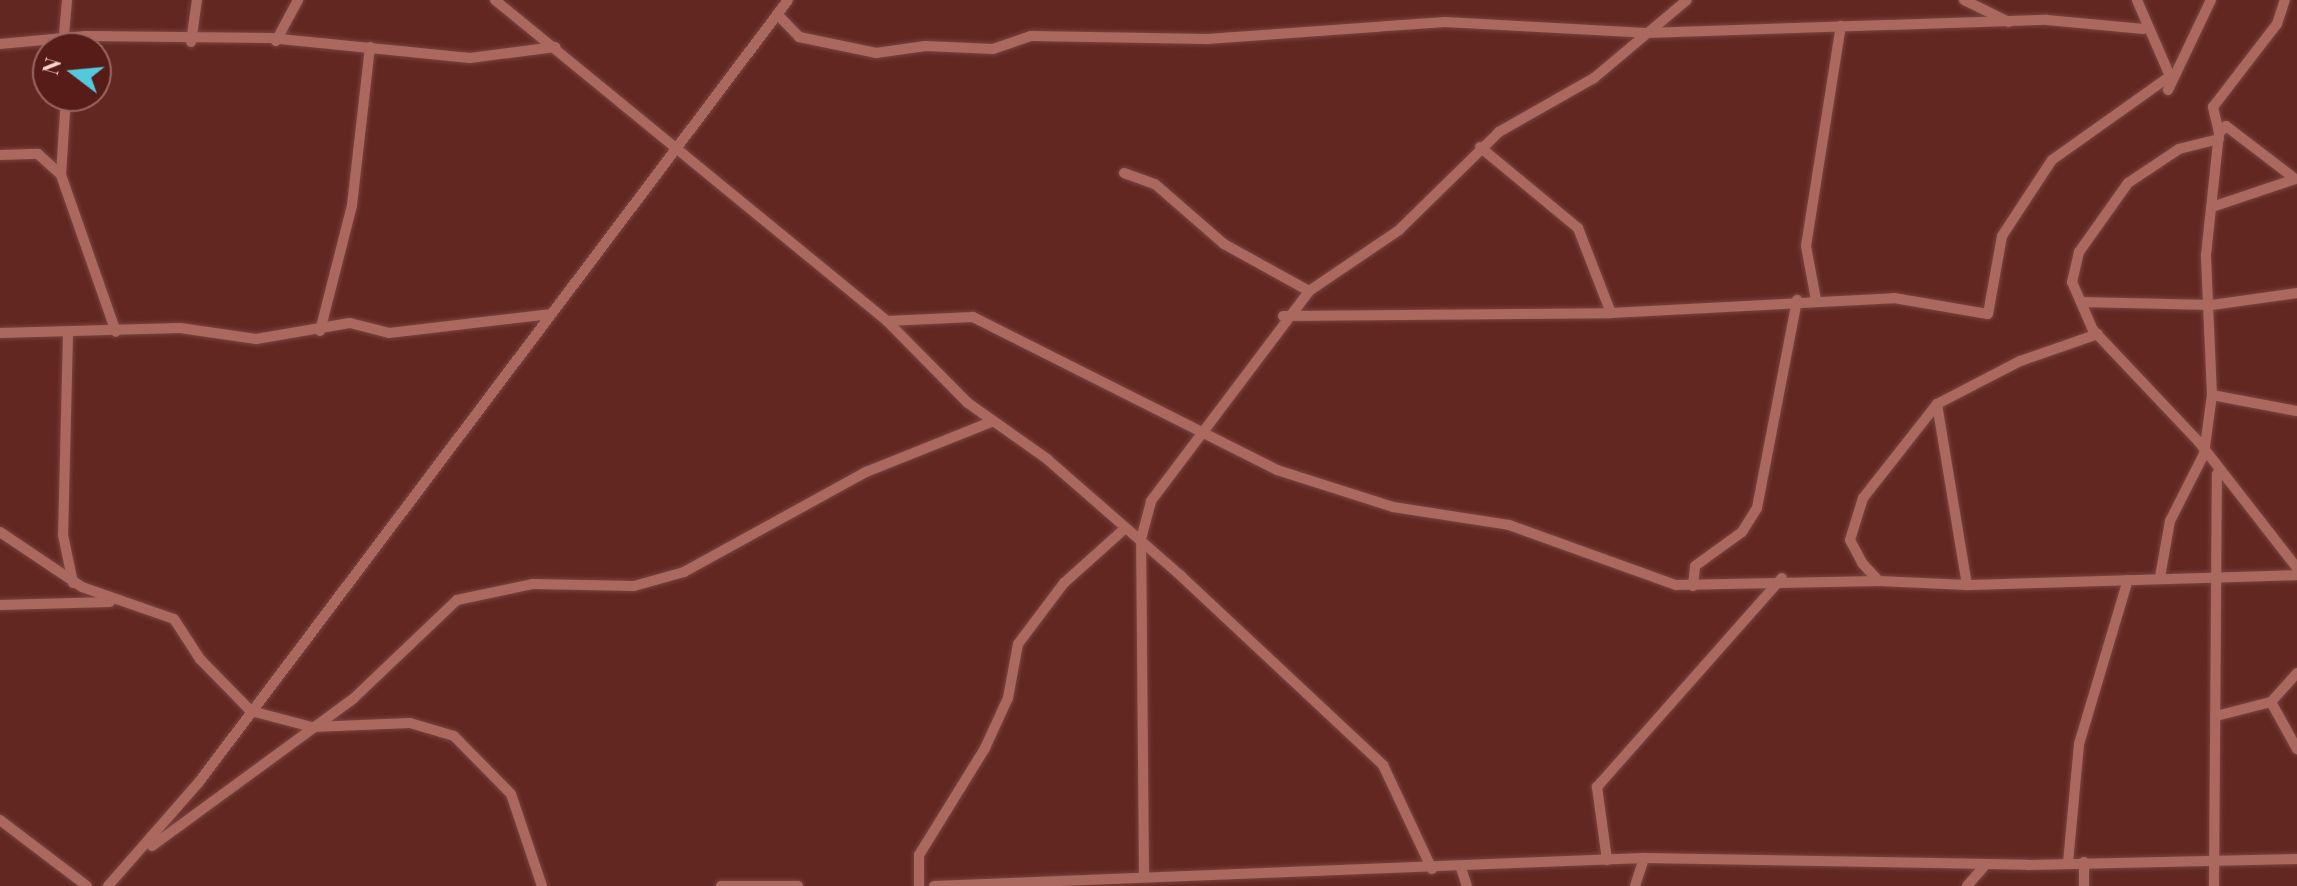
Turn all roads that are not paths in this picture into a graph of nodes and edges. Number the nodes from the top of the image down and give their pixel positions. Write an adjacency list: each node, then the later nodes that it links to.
1 (67, 0): 15 (street)
2 (197, 0): 19 (street)
3 (298, 0): 18 (street)
4 (495, 0): 23 (street)
5 (788, 0): 11 (street)
6 (1687, 0): 16 (street)
7 (1964, 0): 12 (street)
8 (2137, 0): 14 (street)
9 (2211, 0): 24 (street)
10 (2285, 0): 26 (street)
11 (777, 14): 16 (street); 28 (street)
12 (2011, 23): 13 (street); 14 (street)
13 (1841, 26): 16 (street); 37 (street)
14 (2144, 29): 37 (street)
15 (65, 32)
16 (1646, 33): 27 (street)
17 (112, 37): 19 (street)
18 (276, 41): 19 (street); 22 (street)
19 (191, 42)
20 (0, 44): 21 (street)
21 (32, 45)
22 (370, 47): 23 (street); 44 (street)
23 (555, 47): 28 (street)
24 (2168, 90)
25 (65, 112): 31 (street)
26 (2219, 136): 32 (street); 33 (street); 38 (street)
27 (1480, 147): 34 (street); 40 (street)
28 (674, 149): 41 (street); 43 (street)
29 (0, 155): 31 (street)
30 (1124, 173): 34 (street)
31 (61, 175): 45 (street)
32 (2295, 179): 33 (street)
33 (2212, 207): 39 (street)
34 (1309, 291): 42 (street)
35 (2297, 293): 39 (street)
36 (1797, 300): 37 (street); 40 (street); 68 (street)
37 (1816, 300)
38 (2081, 302): 39 (street); 48 (street)
39 (2212, 305): 49 (street)
40 (1611, 313): 42 (street)
41 (550, 314): 44 (street); 73 (street)
42 (1283, 316): 53 (street)
43 (887, 321): 52 (street); 53 (street)
44 (320, 331): 45 (street)
45 (116, 332): 47 (street)
46 (0, 333): 47 (street)
47 (68, 334): 66 (street)
48 (2098, 334): 50 (street); 54 (street)
49 (2212, 395): 51 (street); 54 (street)
50 (1937, 404): 65 (street); 67 (street)
51 (2297, 411)
52 (991, 422): 56 (street); 75 (street)
53 (1200, 431): 58 (street); 68 (street)
54 (2204, 454): 55 (street); 61 (street)
55 (2217, 474): 59 (street); 63 (street)
56 (1122, 531): 58 (street); 95 (street)
57 (0, 532): 66 (street)
58 (1141, 539): 87 (street); 88 (street)
59 (2297, 568)
60 (2297, 575): 63 (street)
61 (2160, 577): 63 (street); 64 (street)
62 (1782, 578): 65 (street); 68 (street); 82 (street)
63 (2214, 578): 74 (street)
64 (2128, 580): 67 (street); 84 (street)
65 (1879, 581): 67 (street)
66 (73, 583): 69 (street)
67 (1967, 585)
68 (1693, 586)
69 (112, 602): 70 (street); 73 (street)
70 (0, 605)
71 (2297, 673): 72 (street)
72 (2271, 702): 74 (street); 76 (street)
73 (251, 711): 75 (street); 78 (street)
74 (2220, 715): 79 (street)
75 (312, 727): 78 (street); 91 (street)
76 (2297, 749)
77 (0, 820): 89 (street)
78 (143, 851): 90 (street)
79 (2213, 856): 81 (street); 83 (street); 101 (street)
80 (1644, 858): 82 (street); 85 (street); 98 (street)
81 (2297, 859)
82 (1607, 860): 86 (street)
83 (2084, 862): 84 (street); 100 (street)
84 (2068, 863): 85 (street)
85 (1986, 864): 99 (street)
86 (1461, 868): 87 (street); 97 (street)
87 (1432, 869): 88 (street)
88 (1144, 875): 96 (street)
89 (87, 886)
90 (108, 886)
91 (542, 886)
92 (721, 886): 93 (street)
93 (733, 886): 94 (street)
94 (798, 886)
95 (919, 886)
96 (934, 886)
97 (1467, 886)
98 (1635, 886)
99 (1967, 886)
100 (2084, 886)
101 (2214, 886)

